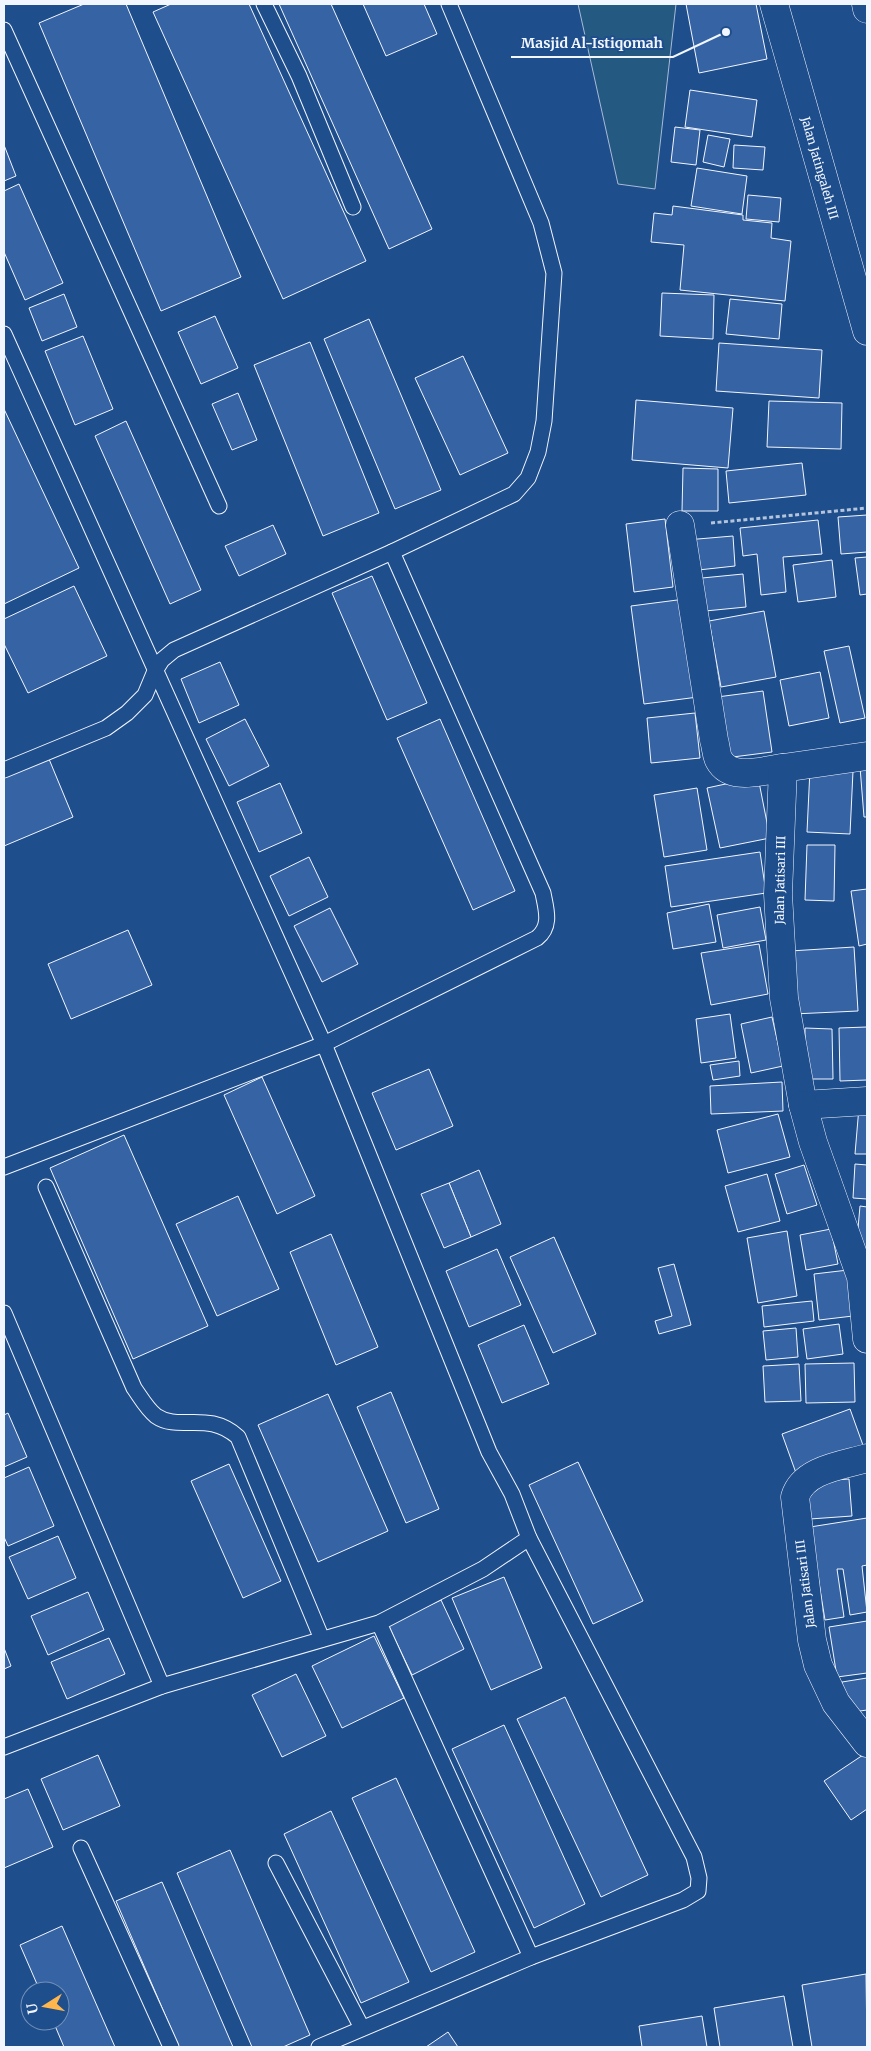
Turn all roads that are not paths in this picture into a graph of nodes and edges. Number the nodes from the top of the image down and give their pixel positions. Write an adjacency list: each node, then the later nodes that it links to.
1 (264, 4): 7 (lane)
2 (449, 4): 12 (lane)
3 (774, 4): 8 (main road, Jalan Jatingaleh III)
4 (866, 4): 5 (main road)
5 (867, 9)
6 (4, 30): 10 (lane)
7 (353, 207)
8 (867, 331)
9 (4, 334): 13 (lane)
10 (219, 506)
11 (680, 525): 15 (main road)
12 (392, 552): 13 (lane); 17 (lane)
13 (155, 671): 16 (lane); 17 (lane)
14 (867, 756): 15 (main road)
15 (783, 768): 19 (main road, Jalan Jatisari III)
16 (4, 770)
17 (324, 1044): 20 (lane); 25 (lane)
18 (867, 1101): 19 (main road)
19 (803, 1105): 23 (main road, Jalan Jatisari III)
20 (4, 1167)
21 (46, 1187): 27 (lane)
22 (4, 1313): 28 (lane)
23 (867, 1339)
24 (867, 1458): 29 (main road, Jalan Jatisari III)
25 (529, 1538): 26 (lane); 33 (lane)
26 (379, 1623): 27 (lane); 33 (lane)
27 (322, 1639): 28 (lane)
28 (162, 1686): 30 (lane)
29 (867, 1743)
30 (4, 1747)
31 (81, 1848): 35 (lane)
32 (276, 1863): 34 (lane)
33 (531, 1957): 34 (lane)
34 (362, 2028): 36 (lane)
35 (171, 2047)
36 (319, 2047)

